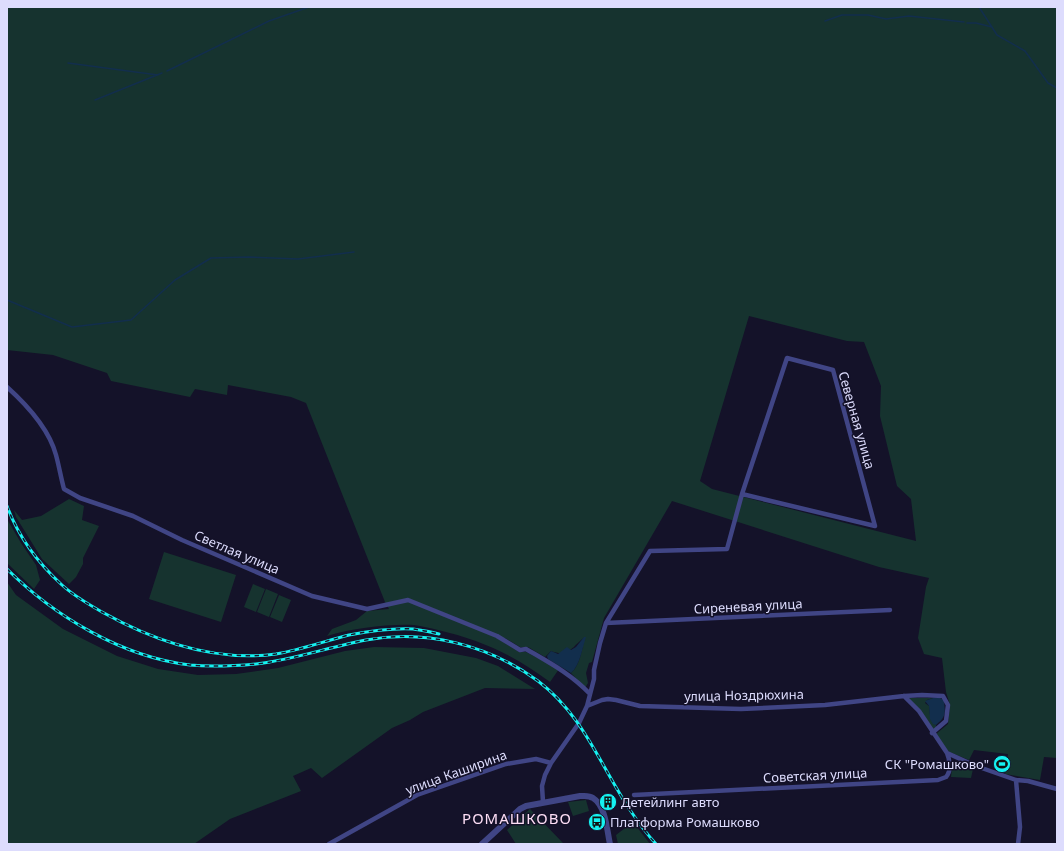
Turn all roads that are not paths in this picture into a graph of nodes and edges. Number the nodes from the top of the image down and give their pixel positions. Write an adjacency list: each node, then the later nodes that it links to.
1 (7, 387): 5 (street, Светлая улица)
2 (742, 494): 2 (street, Северная улица); 4 (street)
3 (890, 610): 4 (street, Сиреневая улица)
4 (606, 624): 5 (street)
5 (590, 694): 7 (street)
6 (904, 696): 7 (street, улица Ноздрюхина); 8 (street); 8 (street, улица Ноздрюхина)
7 (587, 706): 10 (street)
8 (932, 733): 9 (street)
9 (947, 753): 11 (street); 13 (street, Советская улица)
10 (551, 763): 14 (street); 15 (street, улица Каширина)
11 (1016, 780): 12 (street); 18 (street)
12 (1057, 789)
13 (634, 795)
14 (543, 802): 16 (street); 17 (street)
15 (329, 844)
16 (482, 844)
17 (610, 844)
18 (1018, 844)

